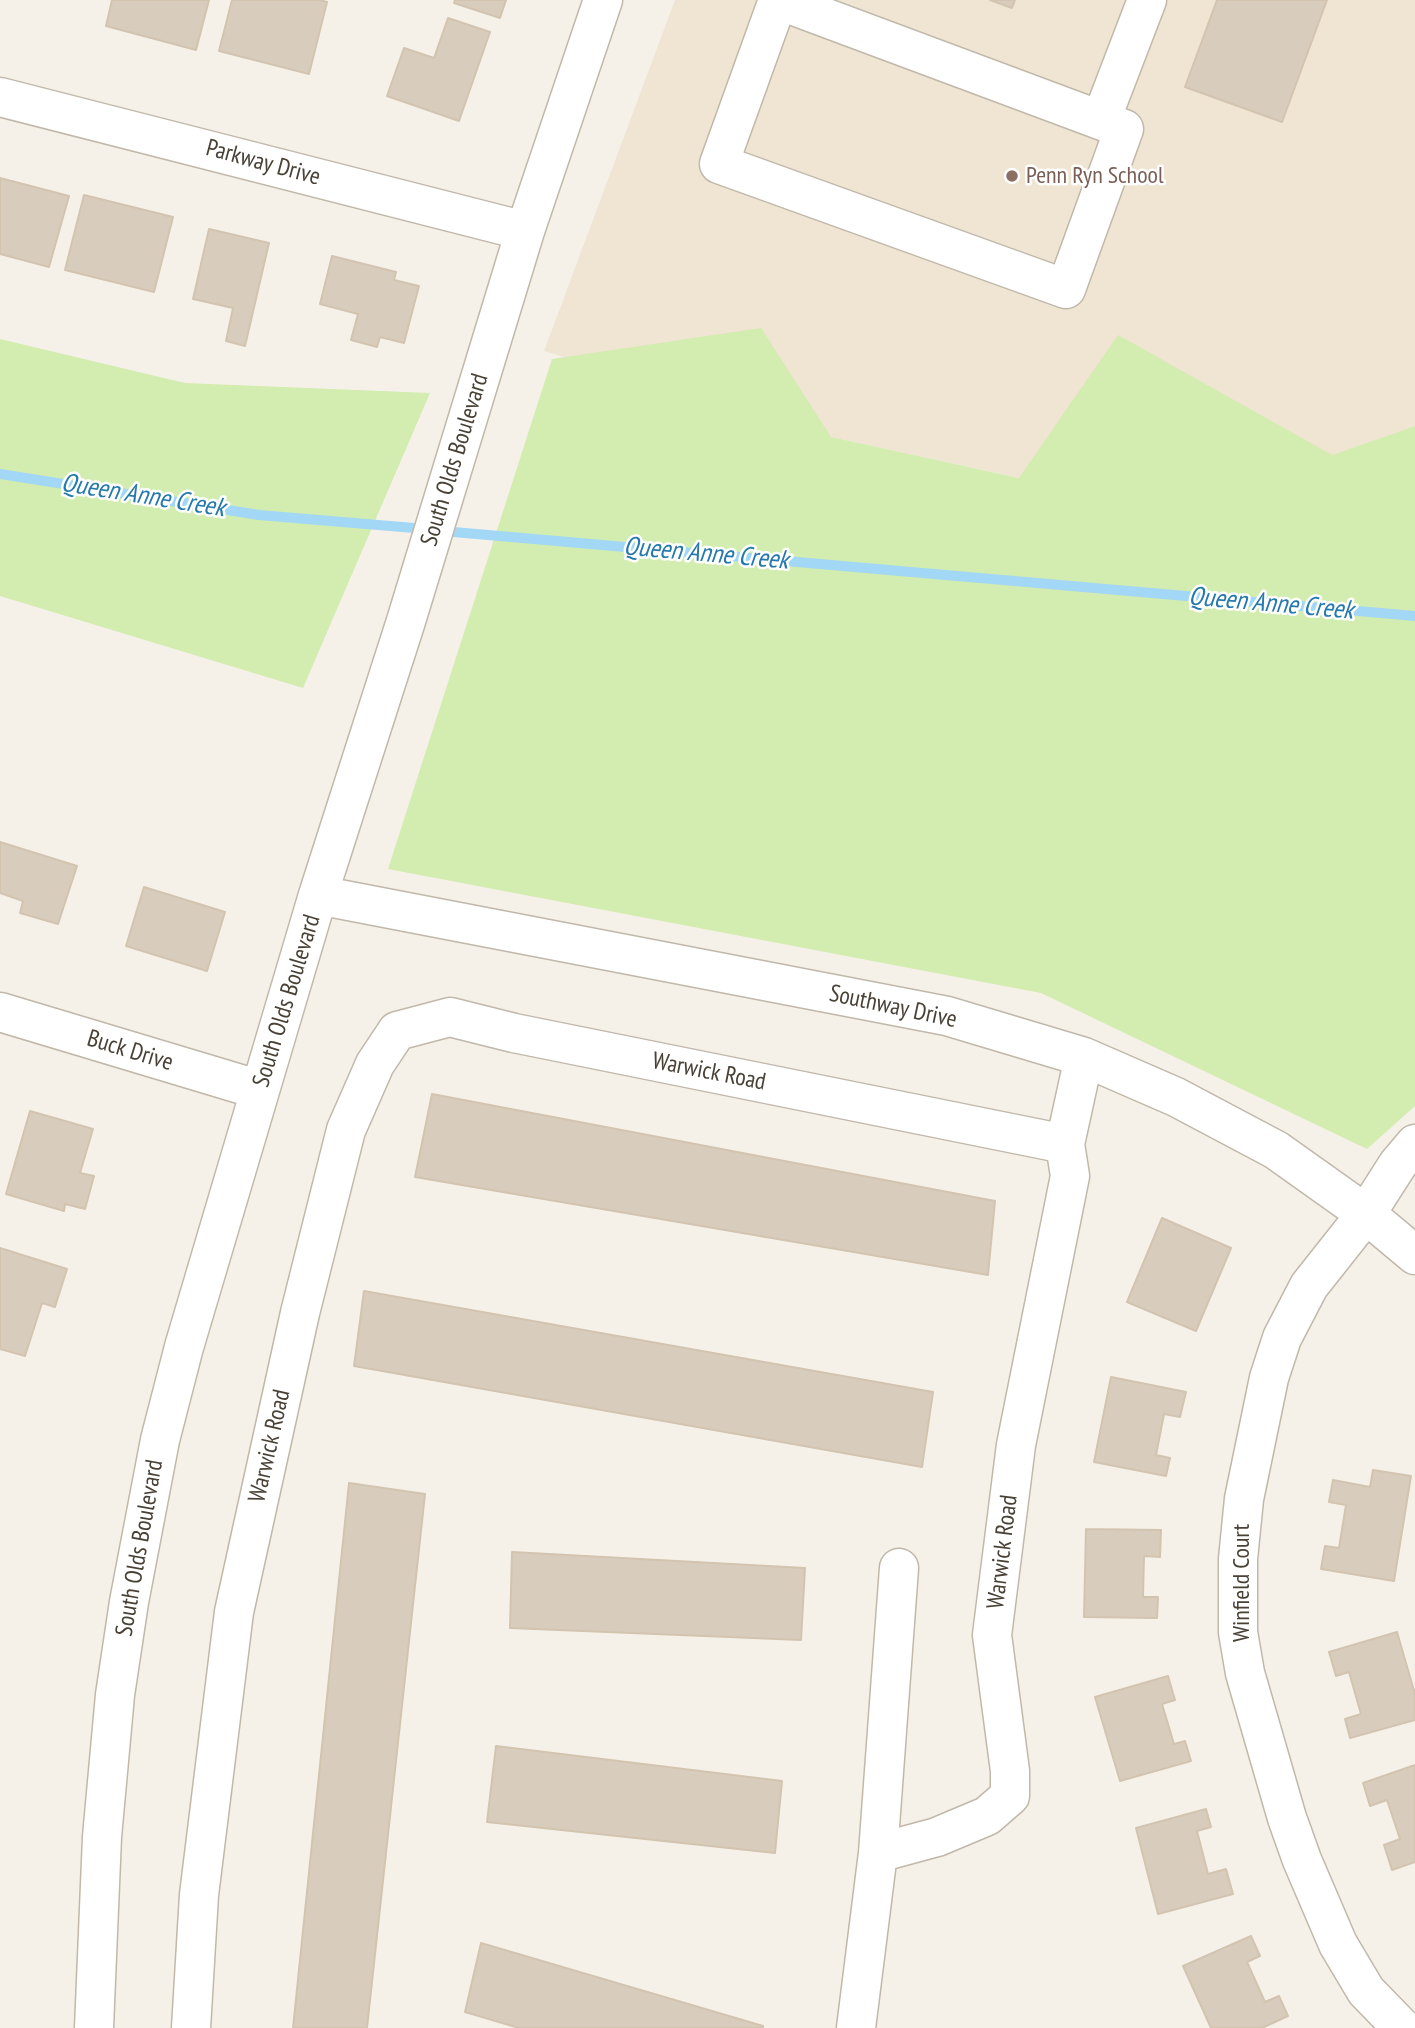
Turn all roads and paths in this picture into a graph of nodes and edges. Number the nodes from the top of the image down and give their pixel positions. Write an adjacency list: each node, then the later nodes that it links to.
1 (603, 0): 6 (street, South Olds Boulevard)
2 (778, 0): 5 (street); 5 (street)
3 (1147, 0): 5 (street)
4 (0, 97): 6 (street, Parkway Drive)
5 (1112, 124)
6 (525, 231): 7 (street, South Olds Boulevard)
7 (318, 895): 9 (street, Southway Drive); 10 (street, South Olds Boulevard)
8 (0, 1012): 10 (street, Buck Drive)
9 (1084, 1058): 11 (street); 13 (street, Southway Drive)
10 (260, 1090): 17 (street, South Olds Boulevard)
11 (1065, 1144): 16 (street, Warwick Road); 18 (street, Warwick Road)
12 (1415, 1144): 13 (street, Winfield Court)
13 (1366, 1214): 14 (street, Southway Drive); 20 (street, Winfield Court)
14 (1415, 1255)
15 (900, 1568): 16 (street)
16 (878, 1853): 19 (street)
17 (94, 2028)
18 (191, 2028)
19 (856, 2028)
20 (1402, 2028)

